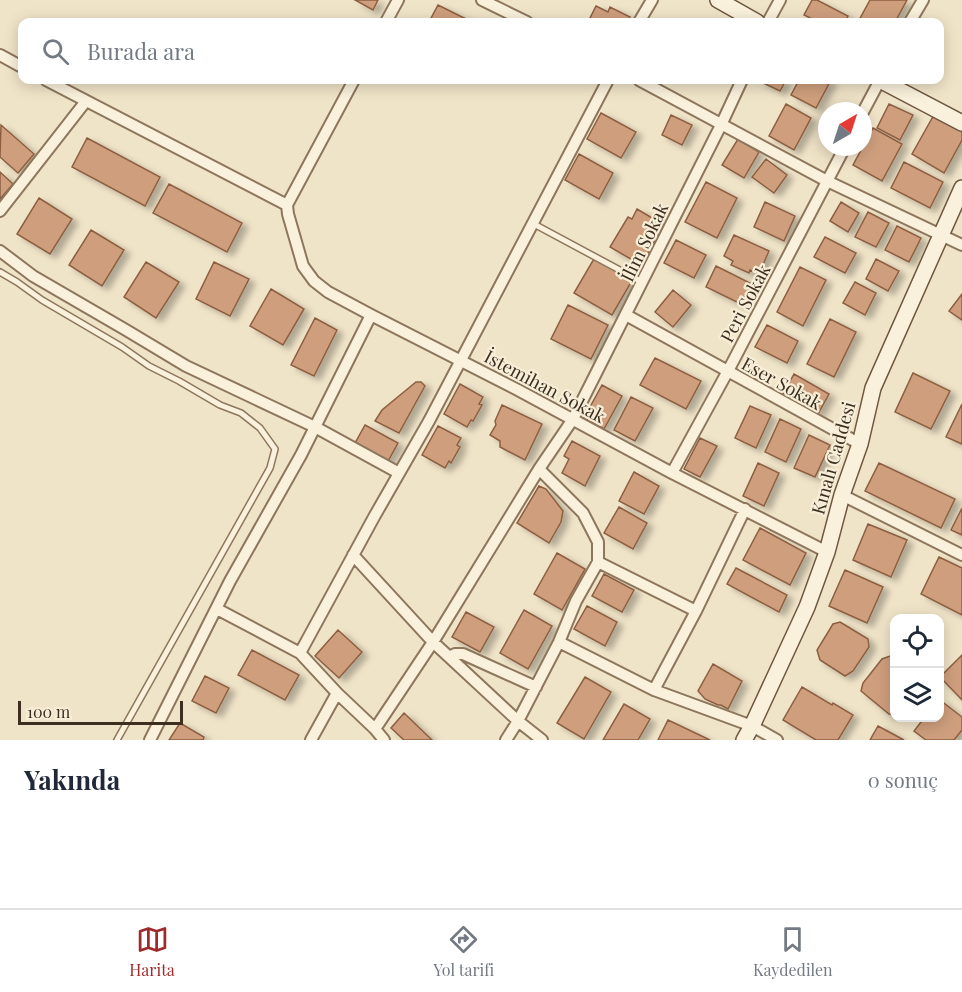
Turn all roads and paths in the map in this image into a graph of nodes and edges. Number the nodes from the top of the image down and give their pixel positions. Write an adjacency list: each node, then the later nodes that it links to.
1 (398, 0): 7 (street)
2 (482, 0): 8 (street)
3 (652, 0): 9 (street)
4 (718, 0): 10 (street)
5 (780, 0): 11 (street)
6 (923, 0): 12 (street)
7 (388, 18)
8 (519, 18)
9 (641, 18)
10 (750, 18)
11 (770, 18)
12 (912, 18)
13 (0, 55): 14 (street)
14 (18, 65)
15 (54, 84): 22 (street)
16 (352, 84): 29 (street)
17 (606, 84): 31 (street)
18 (646, 84): 25 (street)
19 (740, 84): 25 (street, İlim Sokak)
20 (878, 84): 23 (street)
21 (888, 84): 24 (street)
22 (86, 101): 29 (street); 30 (street)
23 (868, 102)
24 (962, 123)
25 (721, 125): 27 (street); 36 (street, İlim Sokak)
26 (840, 156): 27 (street, Peri Sokak)
27 (827, 181): 32 (street); 40 (street, Peri Sokak)
28 (962, 188): 32 (street, Kınalı Caddesi)
29 (287, 209): 37 (street, İstemihan Sokak)
30 (0, 211)
31 (532, 224): 36 (lane); 39 (street)
32 (942, 235): 33 (street); 43 (street, Kınalı Caddesi)
33 (962, 245)
34 (0, 251): 42 (street)
35 (0, 272): 65 (lane)
36 (642, 282): 38 (street, İlim Sokak)
37 (371, 315): 39 (street, İstemihan Sokak); 42 (street)
38 (626, 315): 40 (street, Eser Sokak); 41 (street, İlim Sokak)
39 (461, 360): 41 (street, İstemihan Sokak); 45 (street)
40 (727, 372): 43 (street, Eser Sokak); 46 (street, Peri Sokak)
41 (573, 419): 44 (street, İlim Sokak); 46 (street, İstemihan Sokak)
42 (315, 427): 45 (street); 53 (street)
43 (860, 444): 47 (street, Kınalı Caddesi)
44 (539, 469): 52 (street); 55 (street, İlim Sokak)
45 (399, 473): 50 (street)
46 (672, 473): 48 (street, İstemihan Sokak)
47 (842, 495): 49 (street, Kınalı Caddesi); 51 (street)
48 (745, 509): 49 (street, İstemihan Sokak); 54 (street)
49 (827, 552): 64 (street, Kınalı Caddesi)
50 (353, 555): 55 (street); 57 (street)
51 (962, 555)
52 (598, 562): 54 (street); 56 (street)
53 (217, 609): 57 (street); 66 (street)
54 (696, 611): 60 (street)
55 (433, 642): 58 (street); 63 (street, İlim Sokak)
56 (560, 642): 59 (street); 60 (street)
57 (300, 653): 61 (street)
58 (449, 657): 59 (street); 62 (street)
59 (536, 687): 62 (street)
60 (654, 690): 64 (street)
61 (337, 693): 63 (street); 67 (street)
62 (518, 721): 69 (street); 70 (street)
63 (375, 729): 68 (street)
64 (748, 733): 71 (street)
65 (117, 740)
66 (150, 740)
67 (311, 740)
68 (384, 740)
69 (506, 740)
70 (542, 740)
71 (777, 740)

